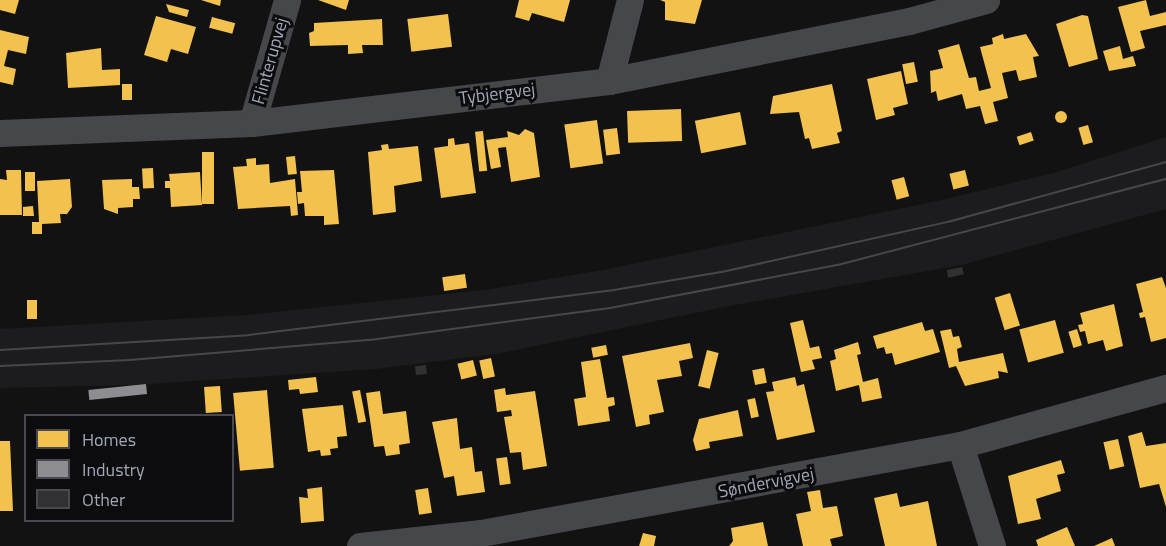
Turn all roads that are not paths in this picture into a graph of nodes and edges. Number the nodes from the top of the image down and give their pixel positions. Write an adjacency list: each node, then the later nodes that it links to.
1 (287, 0): 5 (street, Flinterupvej)
2 (630, 0): 4 (street)
3 (986, 0): 4 (street, Tybjergvej)
4 (609, 81): 5 (street, Tybjergvej)
5 (252, 123): 6 (street, Tybjergvej)
6 (0, 133)
7 (1166, 388): 8 (street, Søndervigvej)
8 (960, 445): 9 (street, Søndervigvej); 11 (street)
9 (479, 540): 10 (street, Søndervigvej)
10 (360, 546)
11 (992, 546)

